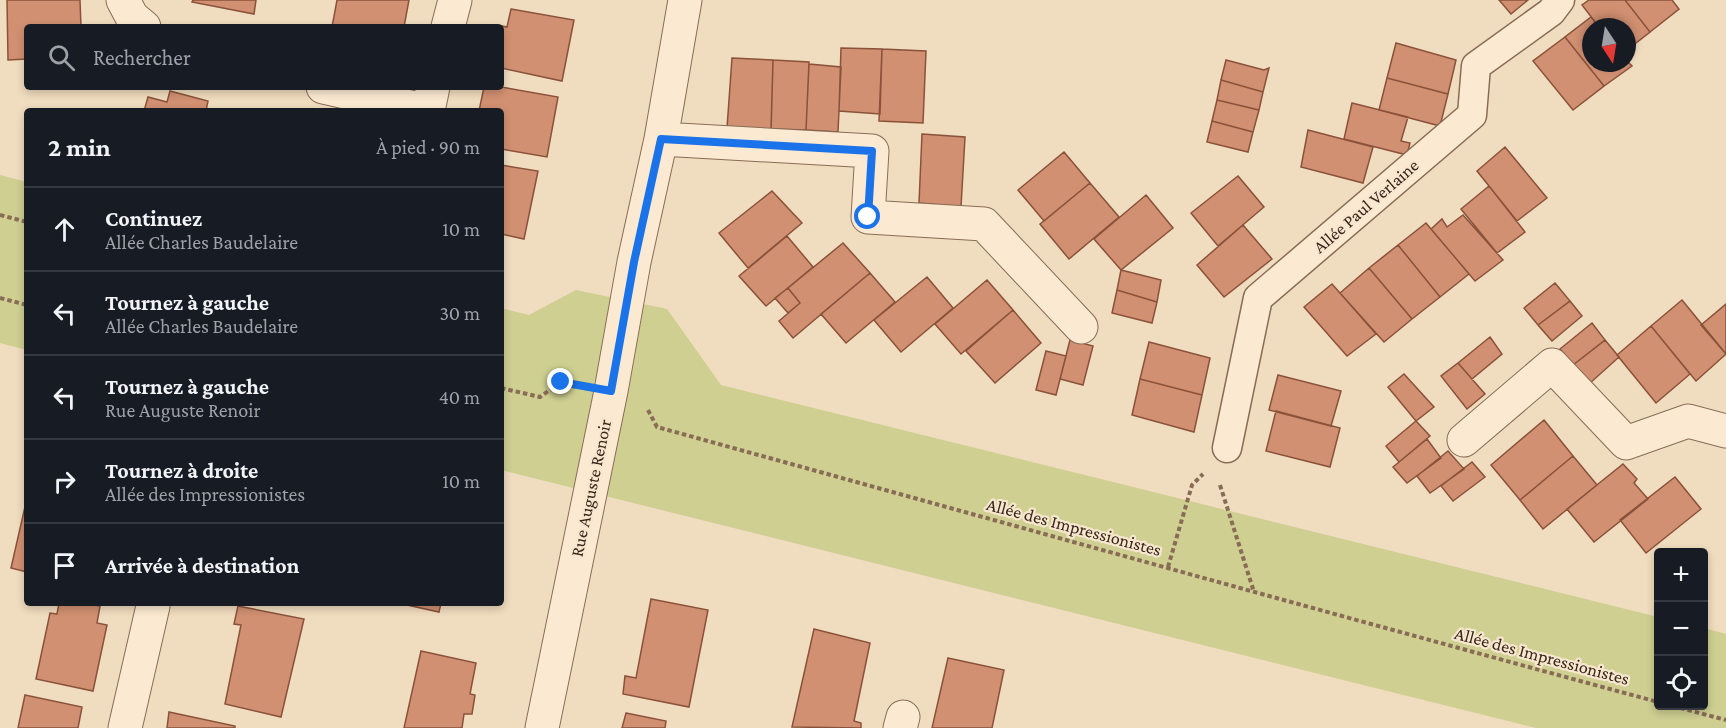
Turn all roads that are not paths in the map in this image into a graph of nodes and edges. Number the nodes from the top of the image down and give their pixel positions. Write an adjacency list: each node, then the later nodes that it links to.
1 (123, 0): 5 (street)
2 (455, 0): 6 (street)
3 (685, 0): 11 (street, Rue Auguste Renoir)
4 (1560, 0): 15 (street, Allée Paul Verlaine)
5 (140, 24)
6 (449, 24)
7 (336, 90): 9 (street)
8 (433, 90): 10 (street)
9 (415, 108)
10 (429, 108)
11 (661, 139): 12 (street); 18 (street, Rue Auguste Renoir)
12 (1081, 327)
13 (1726, 431): 14 (street)
14 (1464, 440)
15 (1220, 455)
16 (153, 606): 17 (street)
17 (125, 728)
18 (542, 728)

